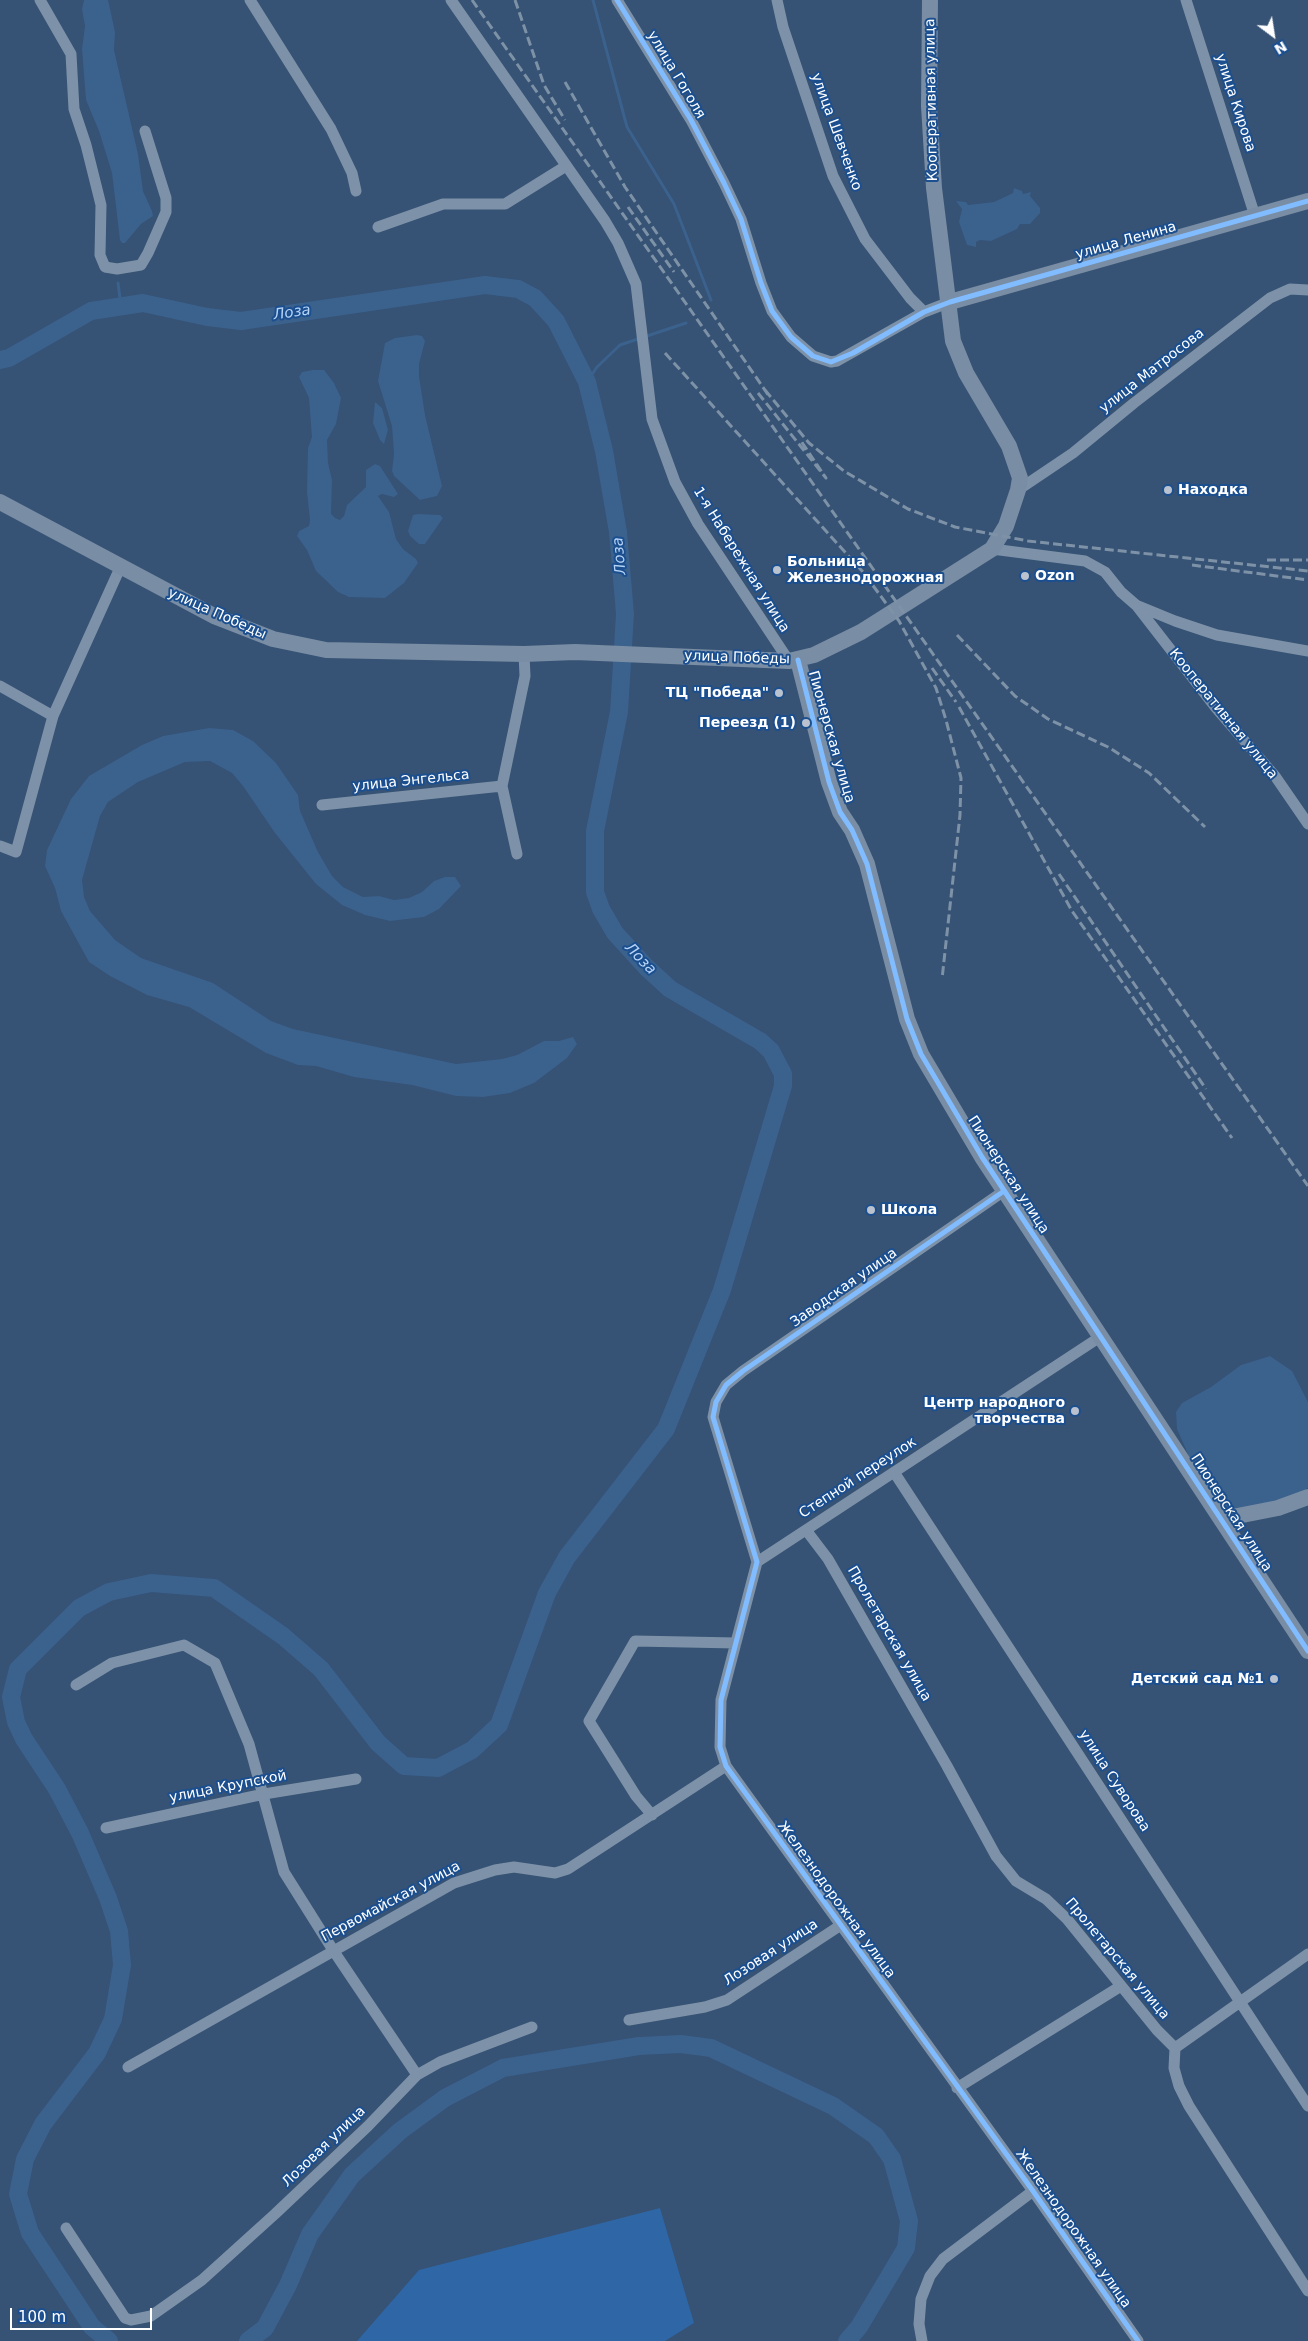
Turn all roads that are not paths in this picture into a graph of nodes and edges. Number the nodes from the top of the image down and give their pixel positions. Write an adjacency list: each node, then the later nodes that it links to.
1 (40, 0): 8 (street)
2 (250, 0): 10 (street)
3 (451, 0): 9 (street, 1-я Набережная улица)
4 (617, 0): 16 (street, улица Гоголя)
5 (777, 0): 16 (street, улица Шевченко)
6 (930, 0): 15 (main road, Кооперативная улица)
7 (1186, 0): 12 (street, улица Кирова)
8 (145, 131)
9 (566, 166): 13 (street); 25 (street, 1-я Набережная улица)
10 (356, 191)
11 (1308, 201): 12 (main road, улица Ленина)
12 (1255, 216): 15 (main road, улица Ленина)
13 (378, 227)
14 (1308, 290): 17 (street, улица Матросова)
15 (950, 302): 16 (street); 17 (main road, Кооперативная улица)
16 (924, 312)
17 (1018, 490): 19 (main road, Кооперативная улица)
18 (0, 502): 20 (main road, улица Победы)
19 (992, 549): 21 (main road, Кооперативная улица); 22 (street)
20 (120, 568): 24 (main road, улица Победы); 27 (street)
21 (954, 574): 25 (main road, улица Победы)
22 (1136, 605): 23 (street); 30 (street, Кооперативная улица)
23 (1308, 650)
24 (524, 654): 25 (main road, улица Победы); 28 (street)
25 (793, 661): 33 (main road, Пионерская улица)
26 (0, 686): 27 (street)
27 (53, 716): 31 (street)
28 (502, 786): 29 (street, улица Энгельса); 32 (street)
29 (322, 805)
30 (1308, 824)
31 (0, 846)
32 (517, 854)
33 (1004, 1191): 34 (main road, Пионерская улица); 39 (street, Заводская улица)
34 (1100, 1337): 35 (street, Степной переулок); 37 (main road, Пионерская улица)
35 (894, 1472): 38 (street, Степной переулок); 52 (street, улица Суворова)
36 (1308, 1496): 37 (main road)
37 (1222, 1520): 41 (main road, Пионерская улица)
38 (806, 1530): 39 (street, Степной переулок); 51 (street, Пролетарская улица)
39 (757, 1562): 40 (street, Железнодорожная улица)
40 (736, 1643): 43 (street, Железнодорожная улица); 46 (street)
41 (1308, 1651)
42 (76, 1685): 45 (street)
43 (726, 1766): 46 (street, Первомайская улица); 48 (street, Железнодорожная улица)
44 (356, 1778): 45 (street, улица Крупской)
45 (264, 1794): 47 (street, улица Крупской); 49 (street)
46 (652, 1816): 49 (street, Первомайская улица)
47 (106, 1828)
48 (841, 1925): 53 (street, Лозовая улица); 58 (street, Железнодорожная улица)
49 (333, 1950): 56 (street, Первомайская улица); 57 (street)
50 (1308, 1954): 52 (street)
51 (1121, 1986): 55 (street, Пролетарская улица); 58 (street)
52 (1241, 2001): 55 (street); 59 (street, улица Суворова)
53 (629, 2020)
54 (532, 2027): 57 (street, Лозовая улица)
55 (1175, 2048): 62 (street)
56 (128, 2067)
57 (417, 2075): 61 (street, Лозовая улица)
58 (957, 2088): 60 (street, Железнодорожная улица)
59 (1308, 2106)
60 (1033, 2191): 63 (street); 64 (street, Железнодорожная улица)
61 (66, 2228)
62 (1308, 2291)
63 (922, 2341)
64 (1138, 2341)

